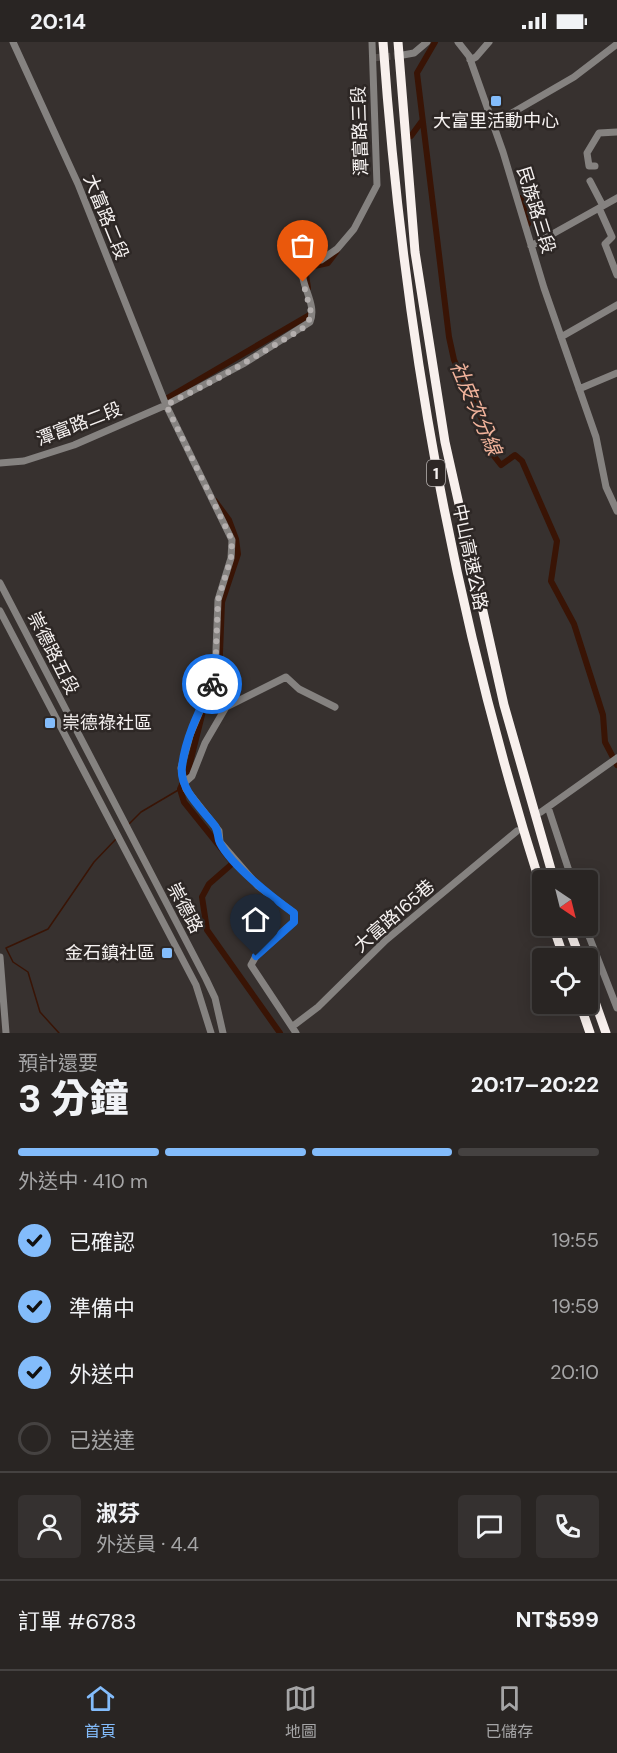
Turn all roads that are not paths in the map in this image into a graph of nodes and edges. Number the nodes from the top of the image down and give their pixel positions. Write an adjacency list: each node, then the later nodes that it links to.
1 (12, 42): 23 (street, 大富路二段)
2 (372, 42): 23 (street, 潭富路三段)
3 (383, 42): 36 (highway, 中山高速公路 / 1)
4 (398, 42): 37 (highway, 中山高速公路 / 1)
5 (427, 42): 9 (street)
6 (458, 42): 10 (street, 民族路三段)
7 (489, 42): 10 (street)
8 (617, 44): 11 (street)
9 (403, 56)
10 (470, 60): 11 (street, 民族路三段)
11 (493, 124): 17 (street, 民族路三段)
12 (617, 132): 13 (street)
13 (595, 166)
14 (590, 181): 16 (street)
15 (617, 198): 16 (street)
16 (601, 207): 17 (street); 18 (street)
17 (531, 246): 20 (street, 民族路三段)
18 (617, 274)
19 (617, 305): 20 (street)
20 (561, 337): 22 (street, 民族路三段)
21 (617, 373): 22 (street)
22 (579, 389): 25 (street, 民族路三段)
23 (166, 405): 24 (street, 潭富路二段); 30 (street, 大富路二段)
24 (0, 463)
25 (617, 511)
26 (0, 583): 31 (street, 崇德路五段)
27 (0, 611): 32 (street, 崇德路五段)
28 (335, 707): 30 (street)
29 (617, 758): 33 (street)
30 (184, 783): 44 (street)
31 (114, 800): 47 (street, 崇德路)
32 (103, 805): 46 (street, 崇德路)
33 (548, 807): 34 (street); 38 (street)
34 (541, 812)
35 (517, 831): 44 (street, 大富路165巷)
36 (536, 870)
37 (551, 870)
38 (569, 870)
39 (589, 936): 41 (street)
40 (0, 957): 45 (street)
41 (617, 1008)
42 (598, 1010): 49 (highway)
43 (583, 1014): 48 (highway)
44 (295, 1030)
45 (6, 1033)
46 (211, 1033)
47 (223, 1033)
48 (590, 1033)
49 (606, 1033)

